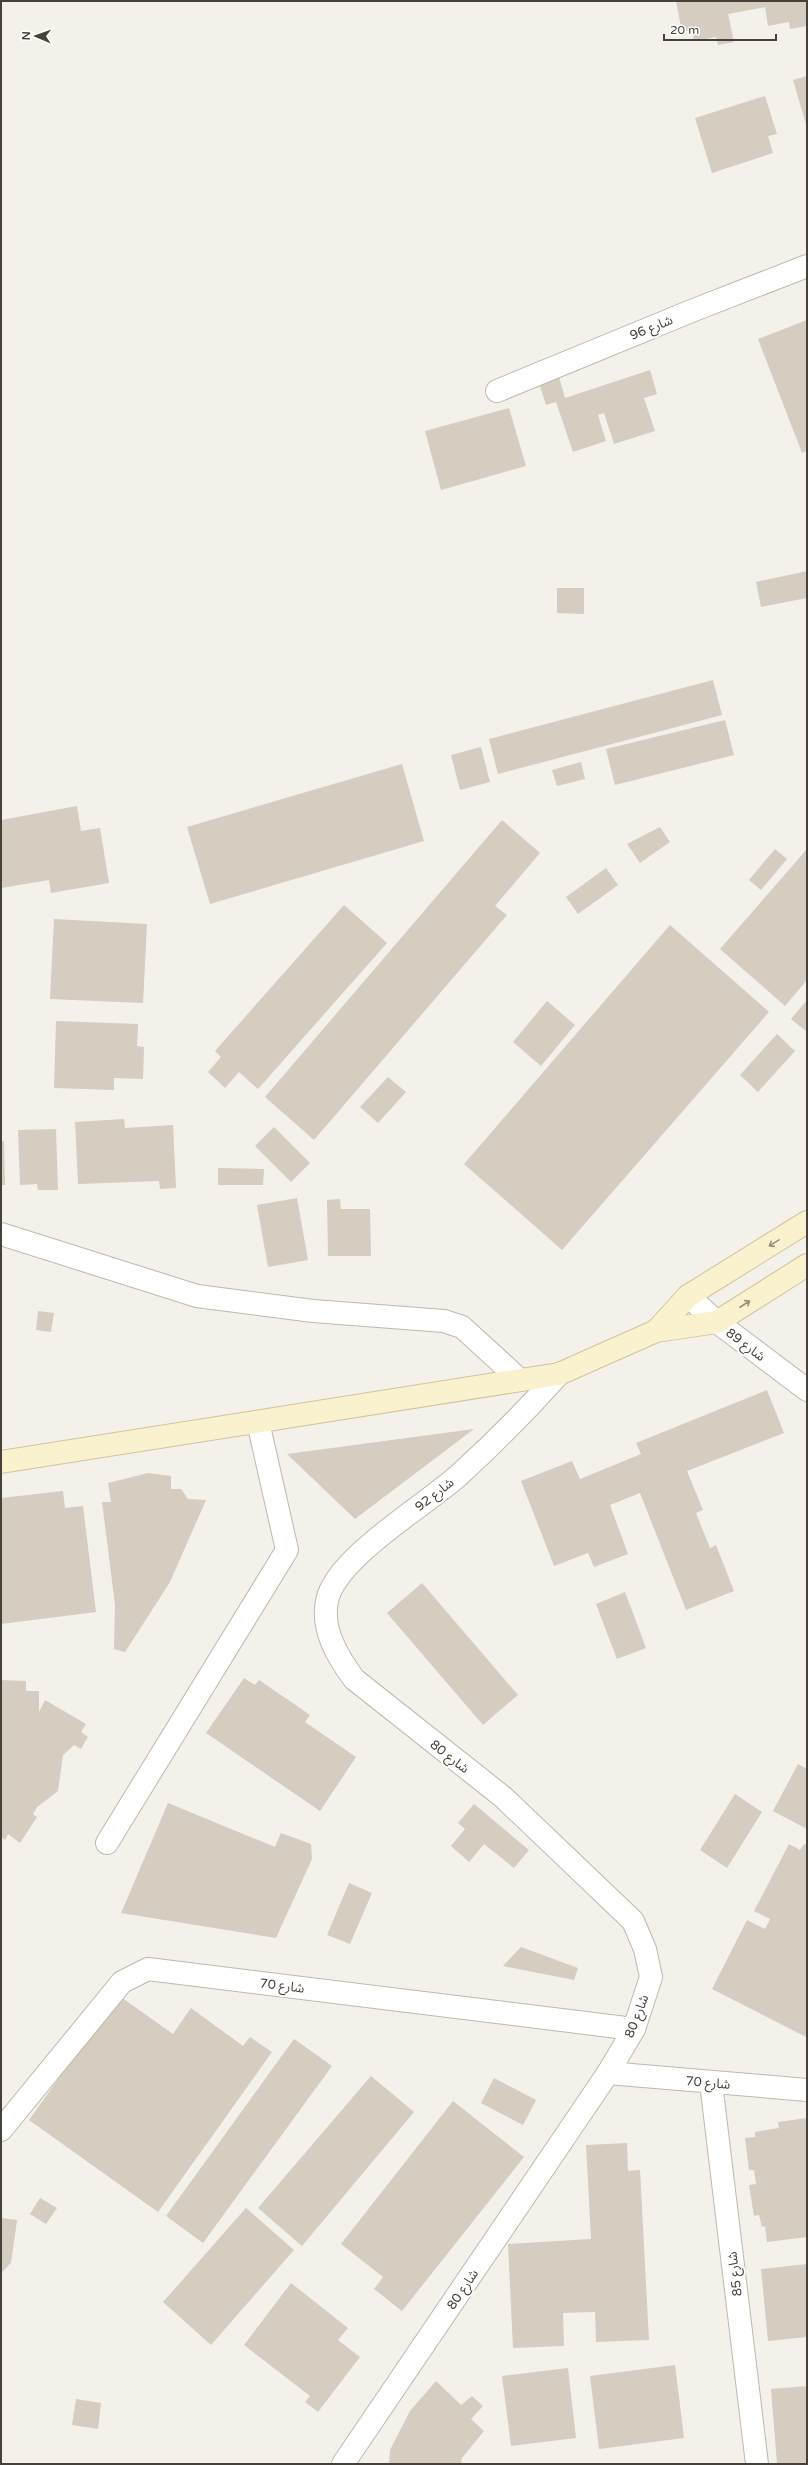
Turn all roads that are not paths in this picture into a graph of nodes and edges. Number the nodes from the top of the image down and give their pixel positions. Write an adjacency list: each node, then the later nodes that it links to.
1 (807, 266): 2 (street, شارع 96)
2 (497, 391)
3 (807, 1222): 6 (street, one-way to 6)
4 (1, 1234): 10 (street)
5 (807, 1265): 7 (street, one-way to 5)
6 (688, 1296): 7 (street, شارع 89); 8 (street)
7 (717, 1322): 8 (street); 11 (street, شارع 89)
8 (656, 1331): 9 (street)
9 (559, 1374): 10 (street); 14 (street, شارع 92)
10 (520, 1380): 12 (street)
11 (807, 1390)
12 (258, 1422): 13 (street); 15 (street)
13 (1, 1462)
14 (326, 1621): 16 (street, شارع 80)
15 (107, 1843)
16 (634, 2029): 17 (street, شارع 80); 20 (street, شارع 70)
17 (608, 2073): 18 (street, شارع 70); 21 (street, شارع 80)
18 (711, 2083): 19 (street, شارع 70); 22 (street, شارع 85)
19 (807, 2090)
20 (1, 2130)
21 (344, 2463)
22 (757, 2464)

